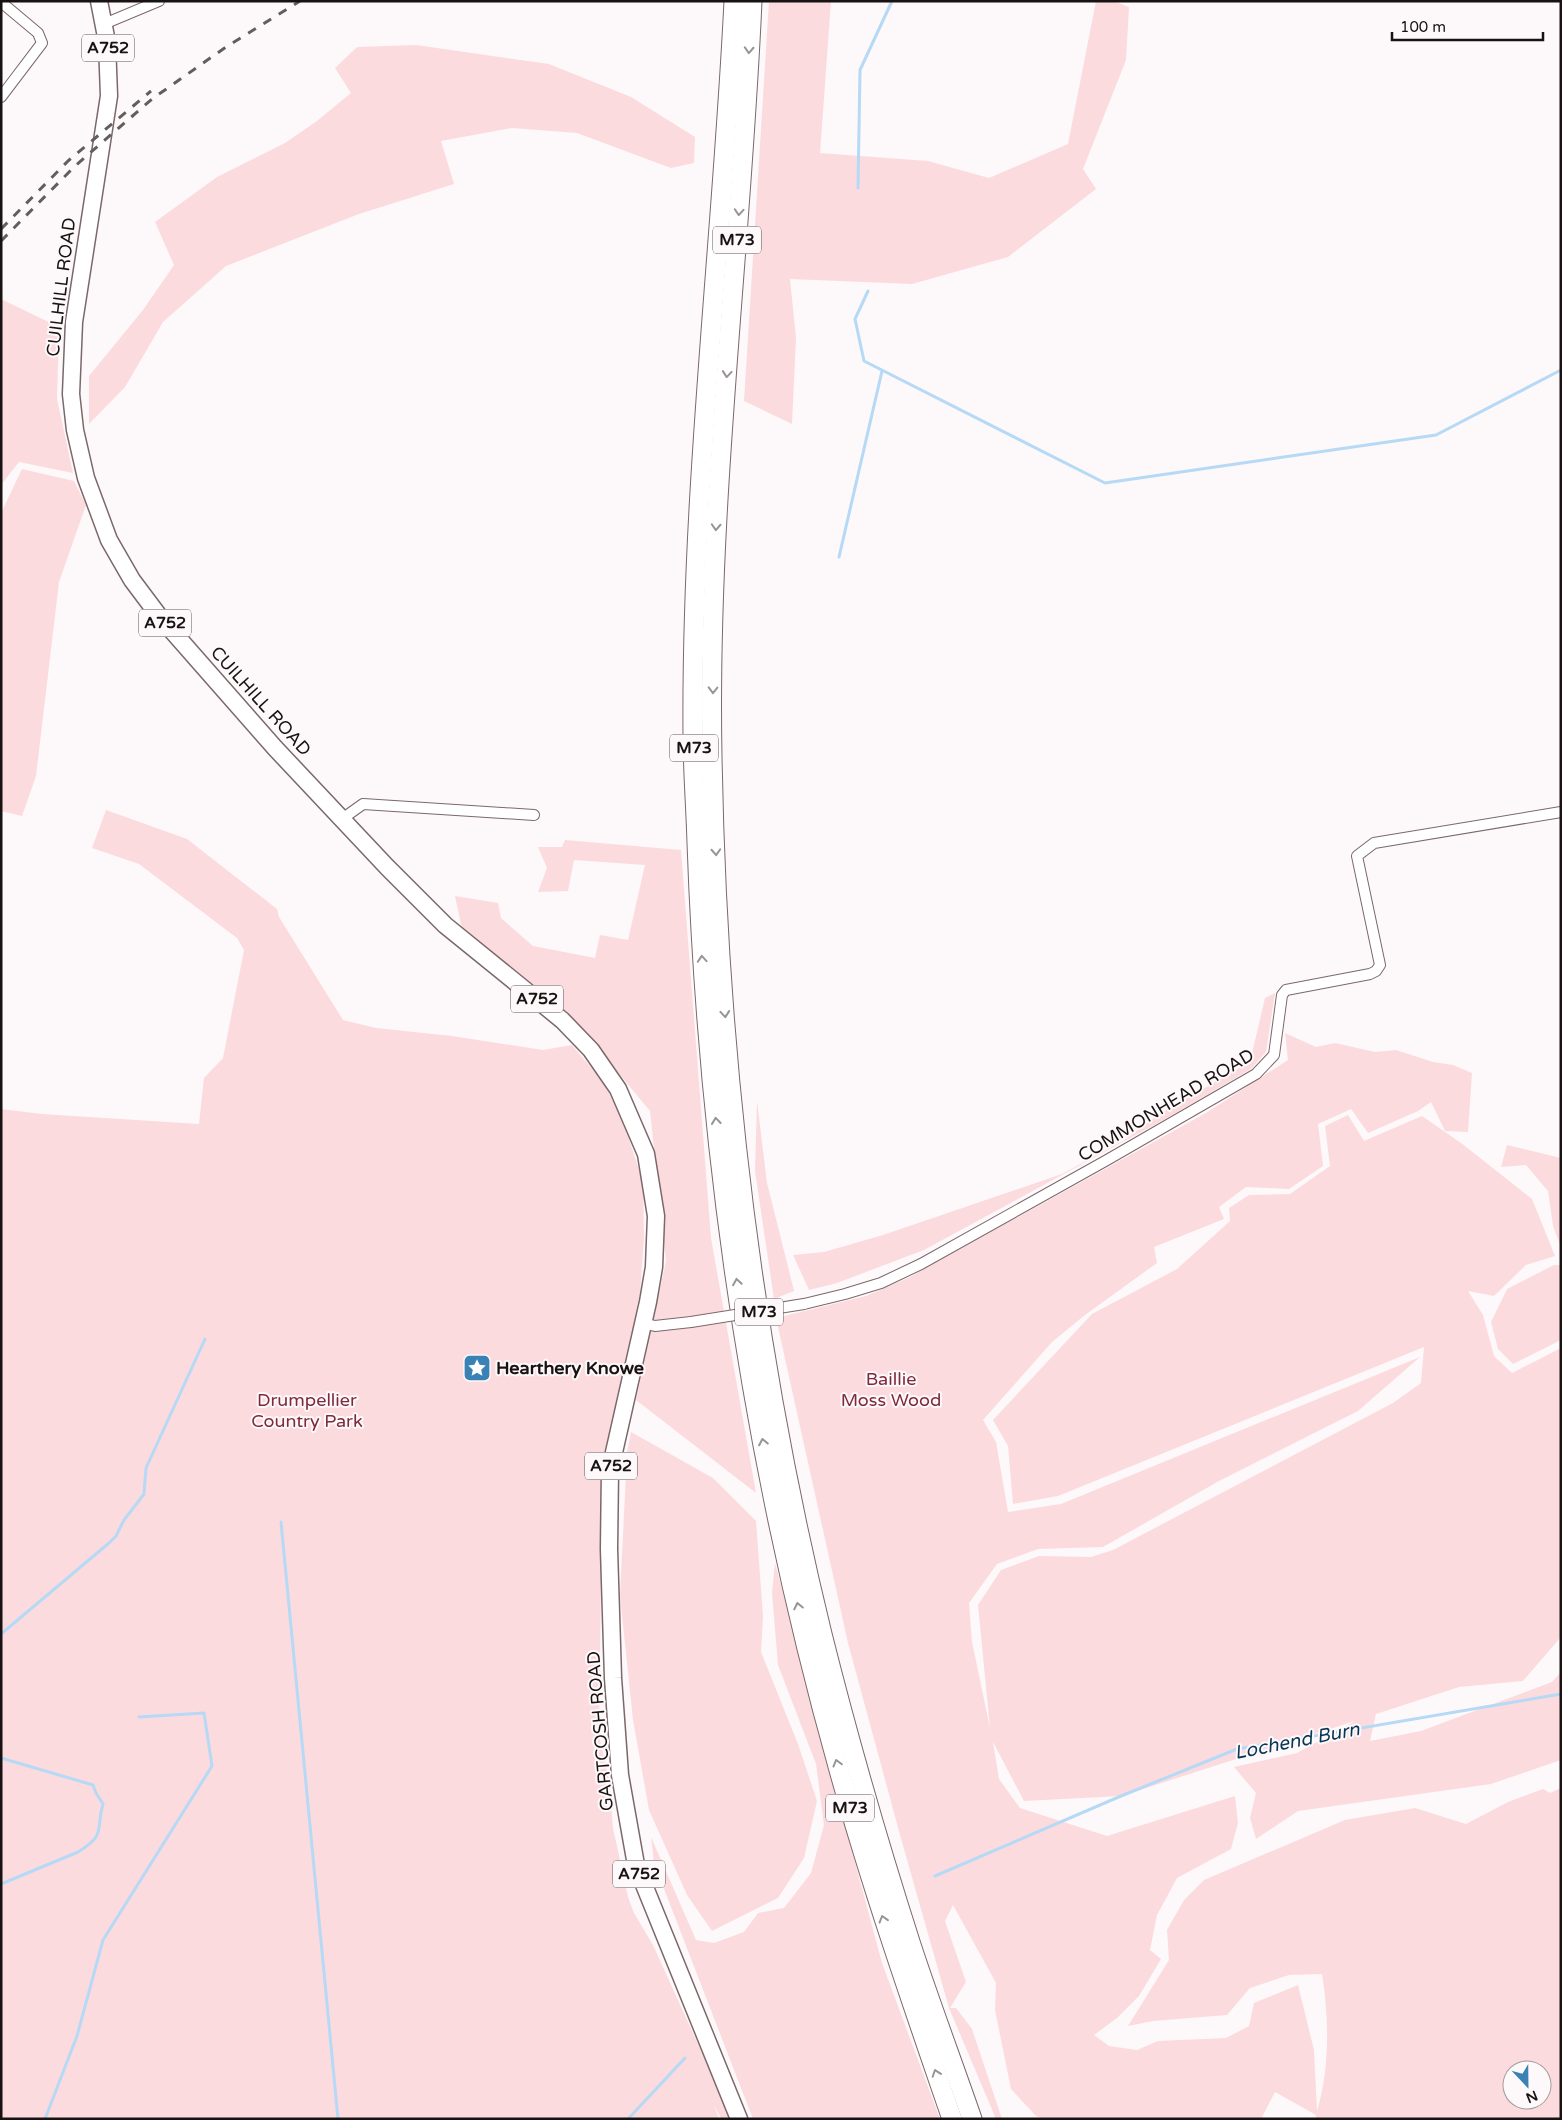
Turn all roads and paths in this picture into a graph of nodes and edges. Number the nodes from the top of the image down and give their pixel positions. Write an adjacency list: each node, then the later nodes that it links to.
1 (99, 1): 6 (main road, CUILHILL ROAD / A752)
2 (159, 1): 6 (street)
3 (734, 1): 13 (highway, M73, one-way to 3)
4 (752, 1): 14 (highway, M73, one-way to 14)
5 (1, 2): 7 (street)
6 (104, 24): 10 (main road, CUILHILL ROAD / A752)
7 (1, 97)
8 (1561, 812): 11 (street, COMMONHEAD ROAD, bridge)
9 (534, 815): 10 (street)
10 (342, 819): 11 (main road, CUILHILL ROAD / A752)
11 (643, 1323): 12 (main road, GARTCOSH ROAD / A752)
12 (739, 2119)
13 (952, 2119)
14 (972, 2119)

